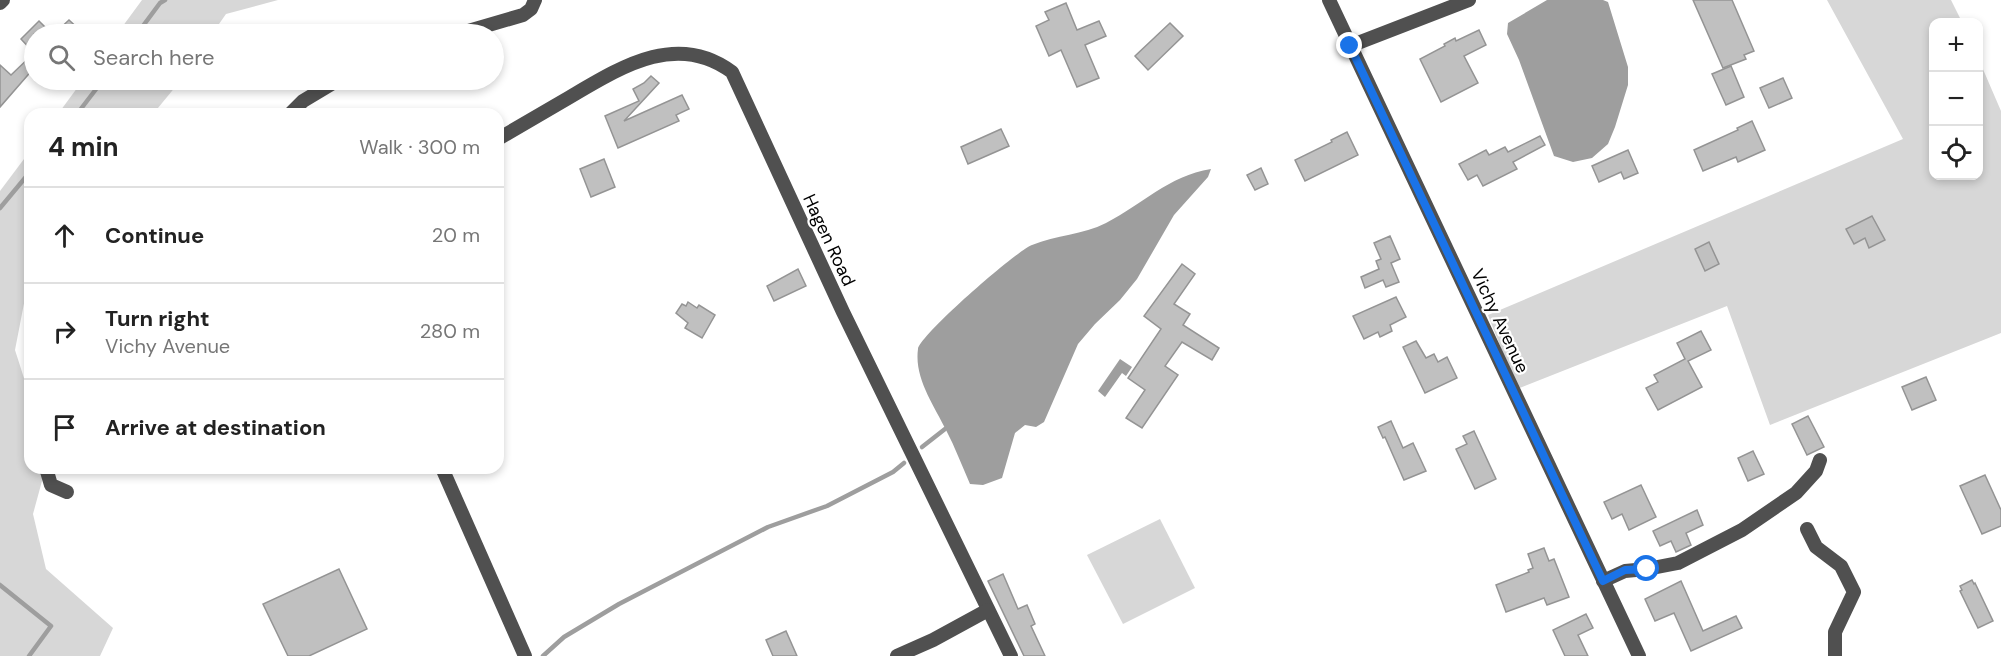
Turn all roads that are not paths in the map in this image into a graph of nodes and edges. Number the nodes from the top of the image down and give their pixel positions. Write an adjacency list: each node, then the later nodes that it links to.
1 (535, 0): 4 (street)
2 (1329, 0): 5 (street, Vichy Avenue)
3 (1469, 0): 5 (street)
4 (492, 24)
5 (1350, 46): 14 (street, Vichy Avenue)
6 (320, 90): 7 (street)
7 (296, 108)
8 (504, 135): 15 (street, Hagen Road)
9 (1820, 460): 14 (street)
10 (48, 474): 12 (street)
11 (445, 474): 16 (street)
12 (67, 492)
13 (1807, 529): 20 (street)
14 (1603, 581): 19 (street, Vichy Avenue)
15 (988, 610): 17 (street); 18 (street, Hagen Road)
16 (525, 656)
17 (897, 656)
18 (1011, 656)
19 (1639, 656)
20 (1835, 656)

